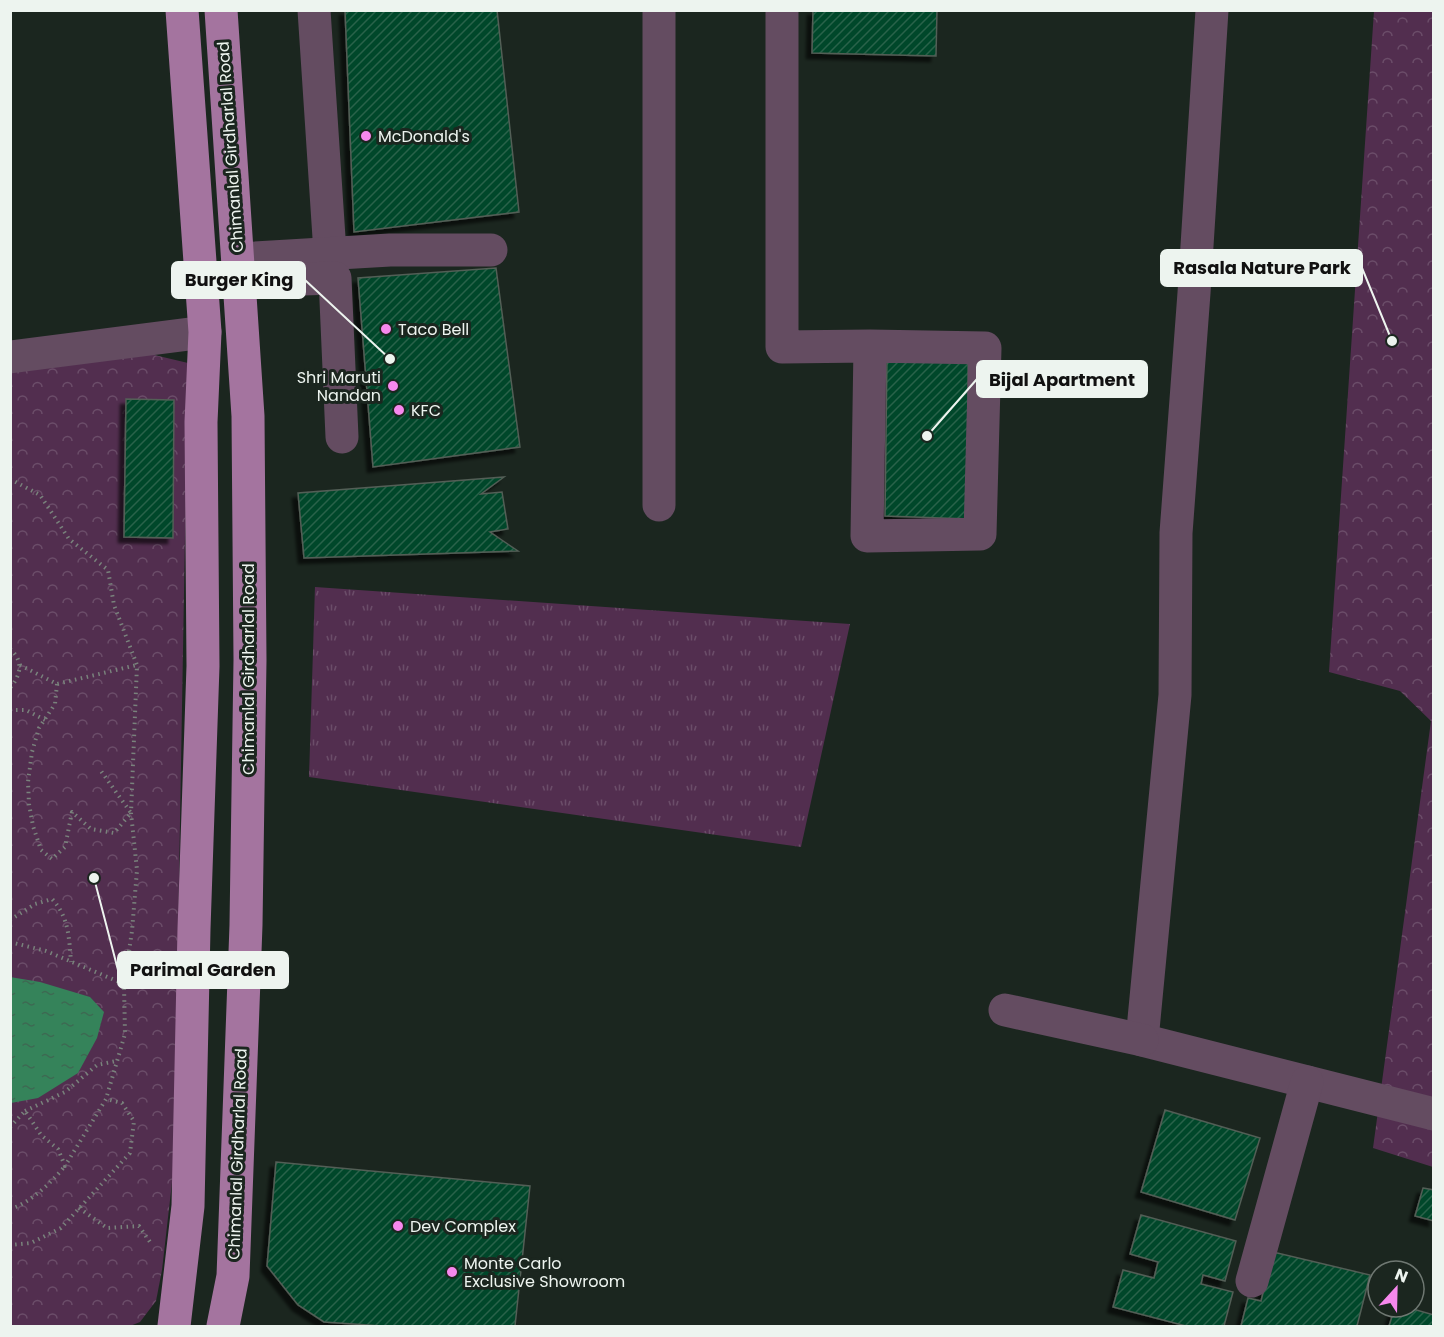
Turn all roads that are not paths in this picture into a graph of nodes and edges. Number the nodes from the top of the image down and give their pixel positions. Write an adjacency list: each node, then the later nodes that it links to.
1 (182, 10): 10 (main road)
2 (221, 10): 9 (main road, Chimanlal Girdharlal Road)
3 (314, 10): 8 (street)
4 (659, 10): 14 (street)
5 (782, 10): 11 (street)
6 (1212, 10): 16 (street)
7 (491, 250): 8 (street)
8 (330, 253): 9 (street)
9 (239, 270): 13 (street); 21 (main road, Chimanlal Girdharlal Road)
10 (205, 332): 12 (street); 20 (main road)
11 (870, 346): 11 (street)
12 (10, 357)
13 (342, 437)
14 (659, 505)
15 (1005, 1010): 16 (street)
16 (1142, 1041): 17 (street)
17 (1307, 1082): 18 (street); 19 (street)
18 (1434, 1114)
19 (1252, 1281)
20 (174, 1326)
21 (223, 1326)

